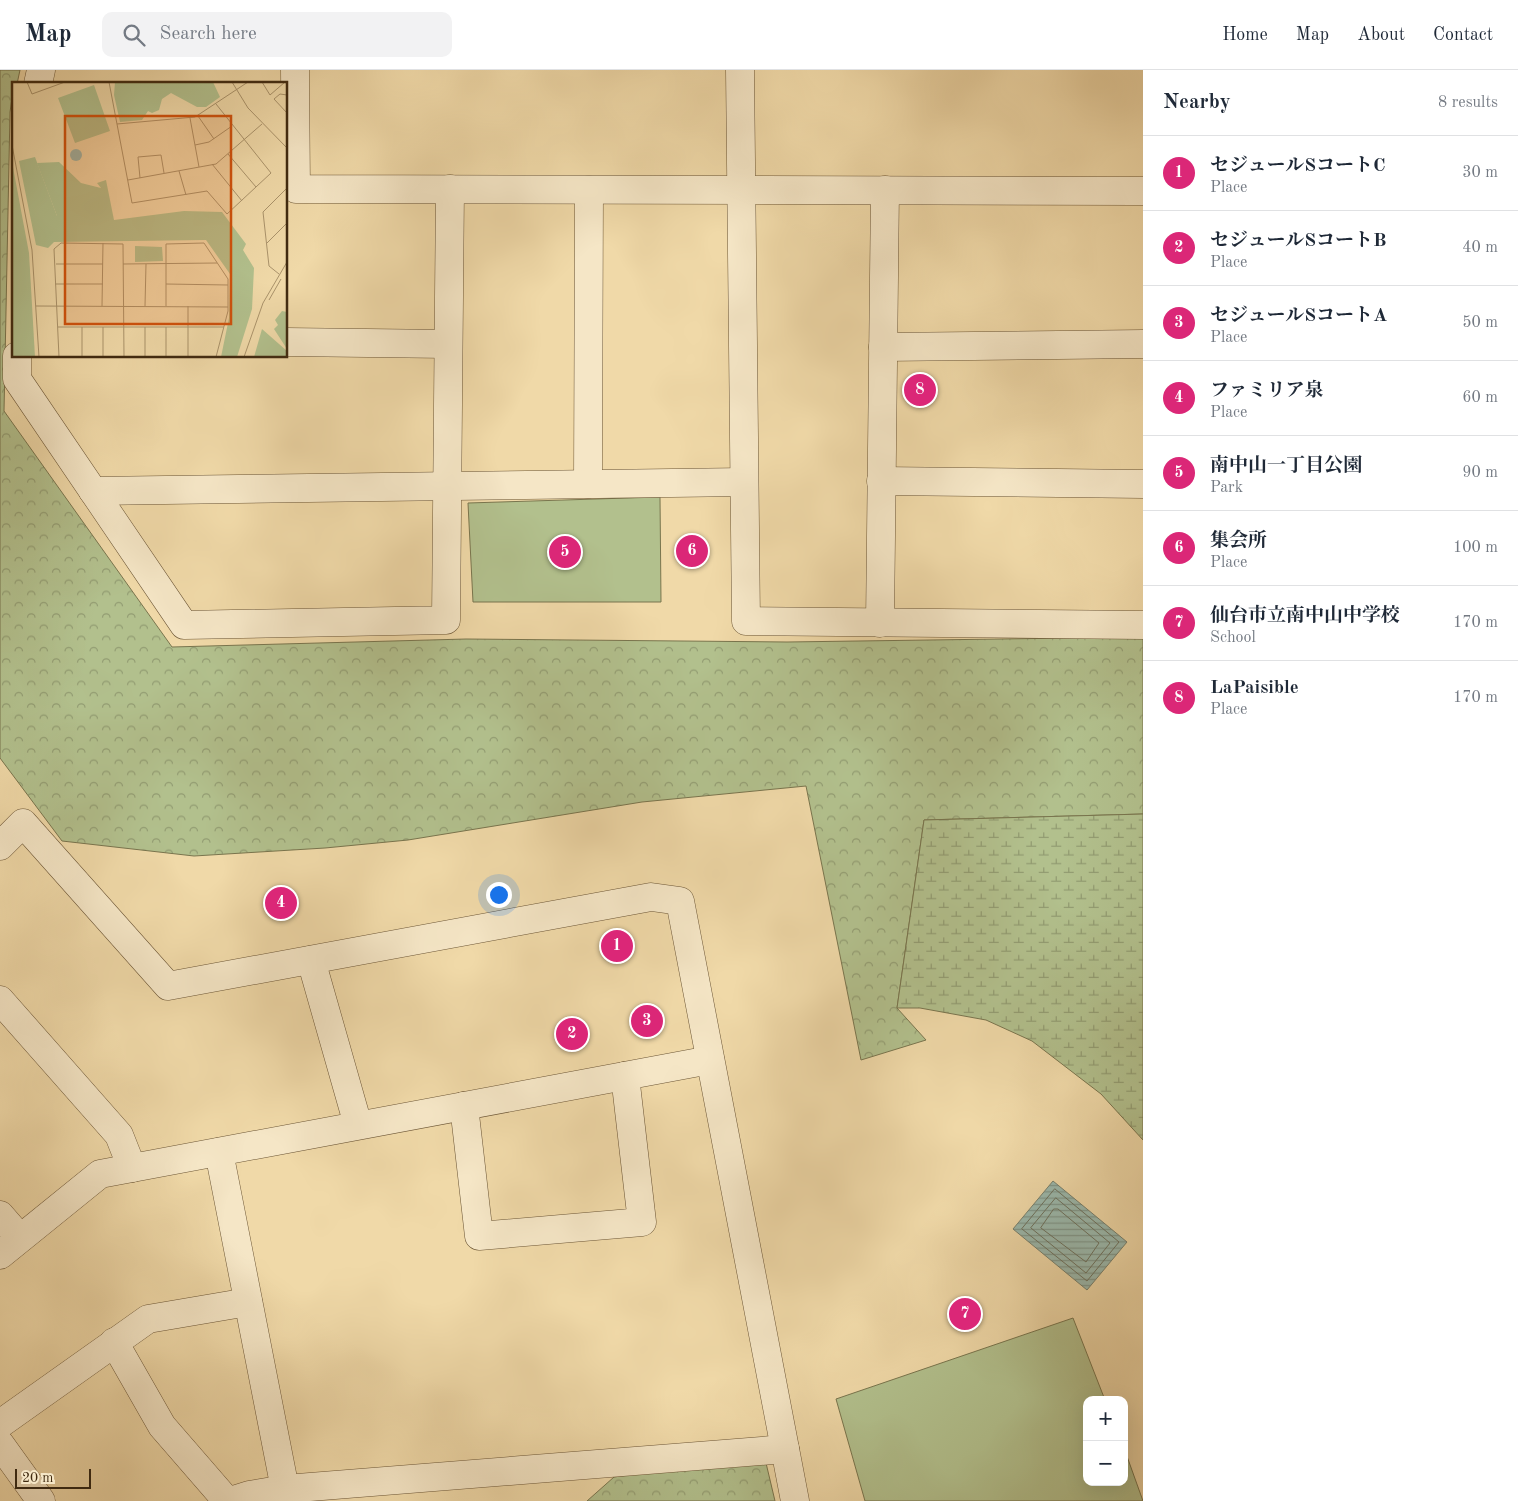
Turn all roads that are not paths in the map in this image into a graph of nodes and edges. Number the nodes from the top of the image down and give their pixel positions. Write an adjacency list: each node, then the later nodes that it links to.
1 (295, 70): 3 (street)
2 (740, 70): 6 (street)
3 (291, 189): 4 (street)
4 (450, 189): 5 (street); 10 (street)
5 (589, 190): 6 (street); 16 (street)
6 (742, 190): 7 (street); 15 (street)
7 (885, 190): 8 (street); 12 (street)
8 (1143, 191)
9 (288, 342): 10 (street)
10 (448, 344): 18 (street)
11 (1143, 344): 12 (street)
12 (883, 346): 14 (street)
13 (17, 358): 19 (street)
14 (881, 481): 17 (street); 20 (street)
15 (744, 482): 16 (street); 20 (street)
16 (588, 484): 18 (street)
17 (1143, 484)
18 (447, 486): 19 (street); 19 (street)
19 (93, 491)
20 (880, 623): 21 (street)
21 (1143, 625)
22 (0, 846): 23 (street)
23 (311, 960): 25 (street); 28 (street)
24 (0, 1000): 30 (street)
25 (710, 1060): 26 (street); 37 (street)
26 (625, 1076): 27 (street); 27 (street)
27 (464, 1106): 28 (street)
28 (358, 1126): 29 (street)
29 (219, 1152): 30 (street); 33 (street)
30 (132, 1168): 32 (street)
31 (0, 1216): 32 (street)
32 (10, 1246)
33 (248, 1302): 34 (street); 38 (street)
34 (114, 1342): 35 (street); 40 (street)
35 (0, 1424)
36 (0, 1444): 39 (street)
37 (785, 1449): 38 (street); 41 (street)
38 (285, 1489): 40 (street)
39 (41, 1501)
40 (229, 1501)
41 (795, 1501)

